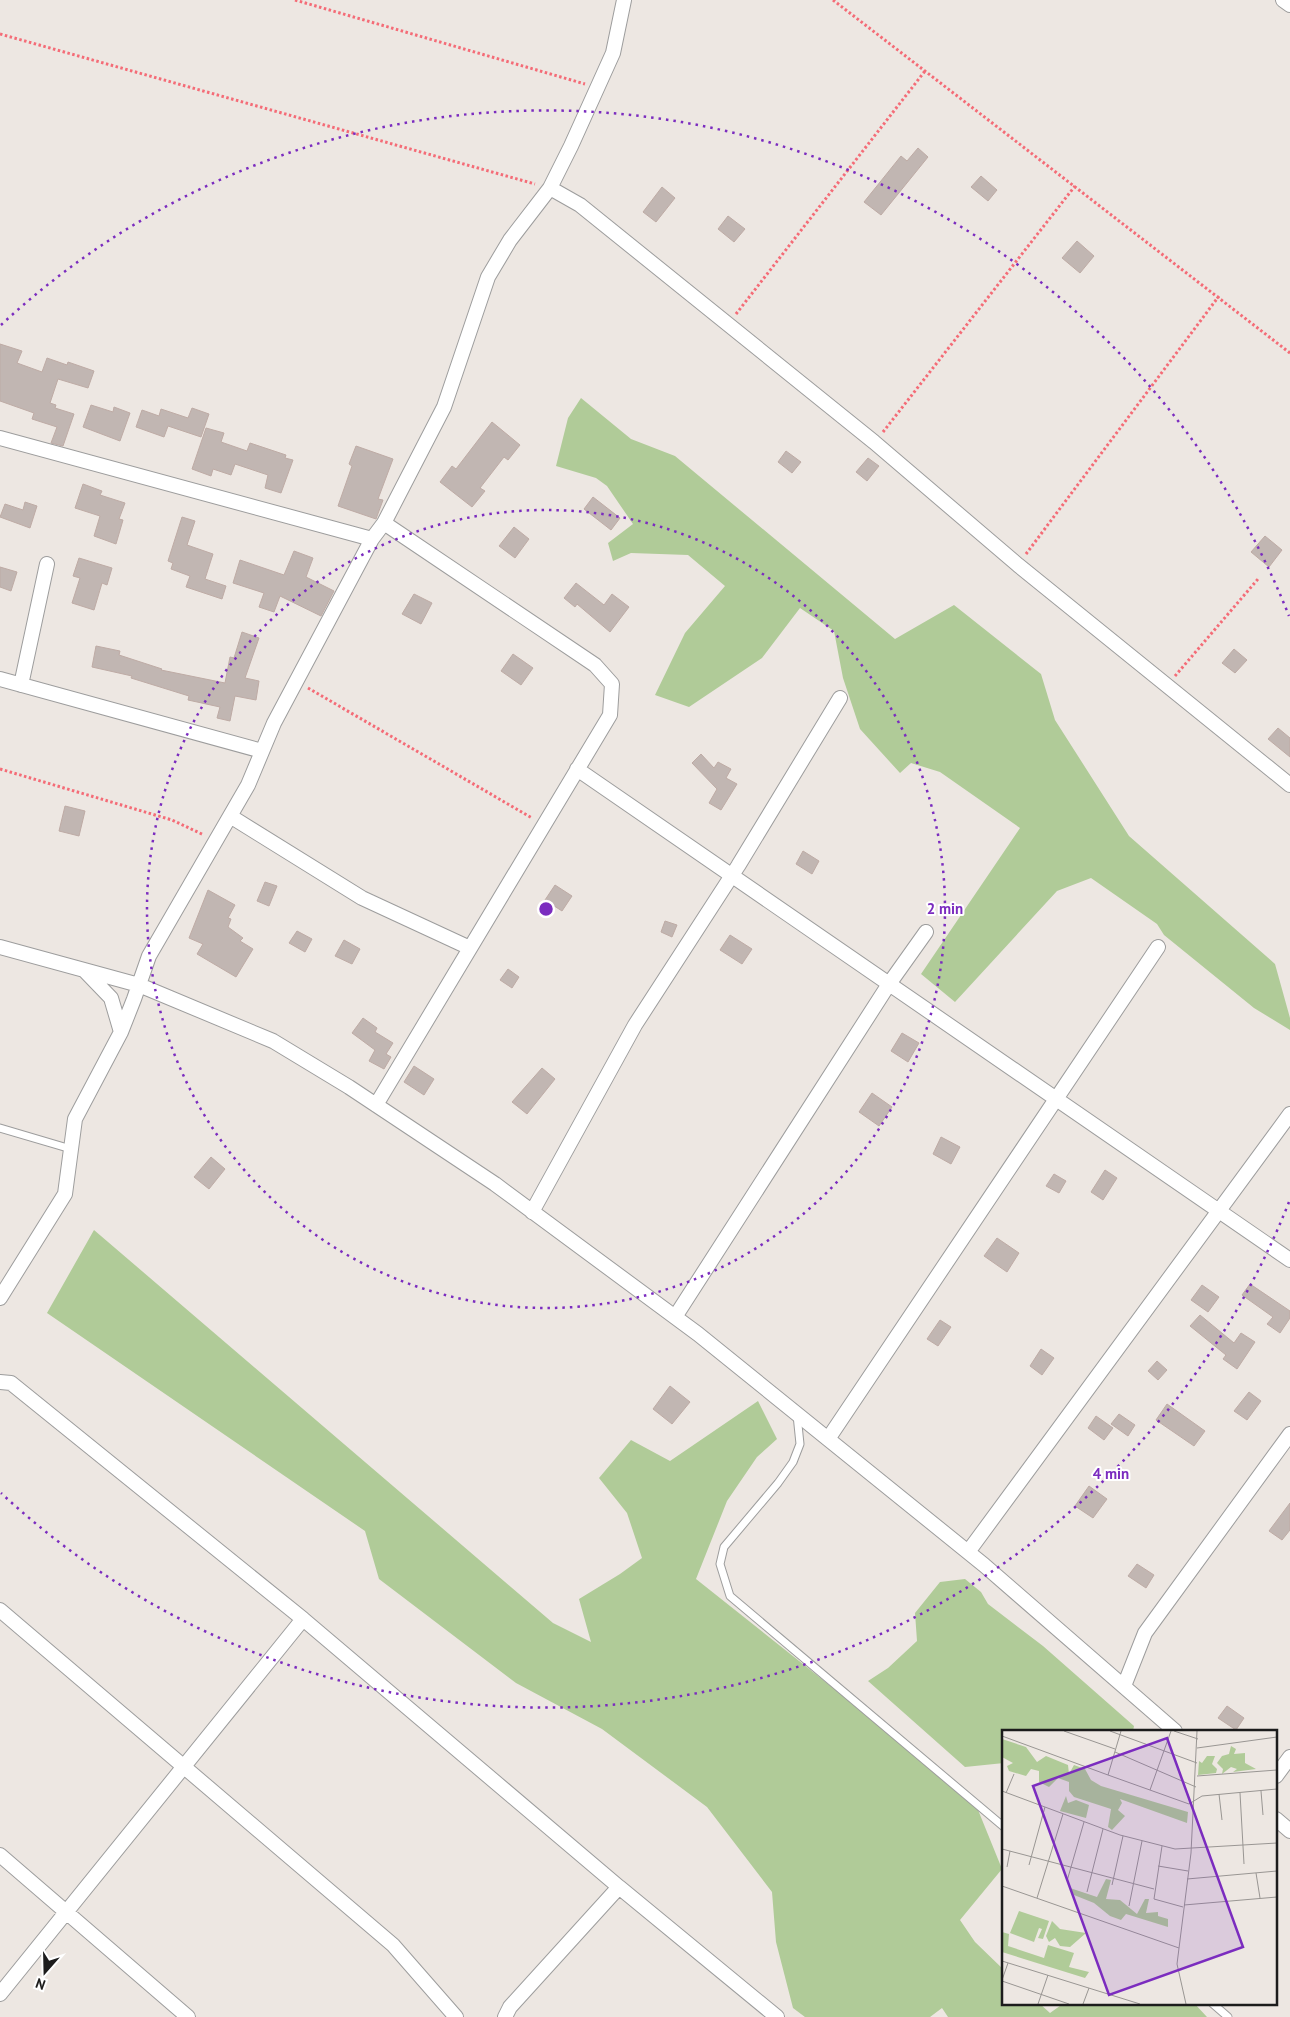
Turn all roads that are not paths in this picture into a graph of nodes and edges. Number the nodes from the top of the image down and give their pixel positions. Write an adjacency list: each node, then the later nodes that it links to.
1 (624, 0): 4 (street)
2 (1283, 0): 3 (street)
3 (1290, 5)
4 (550, 188): 6 (street); 14 (street)
5 (0, 438): 7 (street)
6 (384, 523): 7 (street); 13 (street)
7 (372, 539): 12 (street)
8 (47, 564): 10 (street)
9 (0, 679): 10 (street)
10 (21, 685): 12 (street)
11 (840, 698): 16 (street)
12 (262, 751): 15 (street)
13 (577, 769): 16 (street); 20 (street)
14 (1290, 785)
15 (230, 816): 20 (street); 23 (street)
16 (732, 876): 22 (street); 31 (street)
17 (926, 932): 22 (street)
18 (0, 947): 21 (street)
19 (1158, 947): 25 (street)
20 (470, 948): 26 (street)
21 (84, 970): 23 (street); 24 (street)
22 (889, 984): 25 (street); 34 (street)
23 (139, 985): 24 (street); 26 (street)
24 (121, 1032): 29 (street)
25 (1056, 1098): 30 (street); 38 (street)
26 (376, 1105): 31 (street)
27 (1290, 1114): 30 (street)
28 (0, 1128): 29 (lane)
29 (71, 1149): 33 (street)
30 (1219, 1211): 32 (street); 39 (street)
31 (532, 1212): 34 (street)
32 (1290, 1260)
33 (0, 1298)
34 (675, 1317): 36 (street)
35 (0, 1382): 41 (street)
36 (797, 1414): 38 (street); 48 (lane)
37 (1290, 1434): 42 (street)
38 (828, 1440): 39 (street)
39 (968, 1552): 42 (street)
40 (0, 1610): 45 (street)
41 (303, 1619): 45 (street); 51 (street)
42 (1124, 1686): 43 (street)
43 (1174, 1730)
44 (1290, 1757): 46 (street)
45 (183, 1766): 52 (street); 56 (street)
46 (1278, 1773)
47 (1278, 1821): 49 (street)
48 (1002, 1826)
49 (1290, 1831)
50 (0, 1855): 52 (street)
51 (619, 1886): 57 (street); 58 (street)
52 (66, 1910): 53 (street); 55 (street)
53 (0, 1994)
54 (1213, 2004): 59 (lane)
55 (188, 2017)
56 (456, 2017)
57 (505, 2017)
58 (777, 2017)
59 (1228, 2017)

